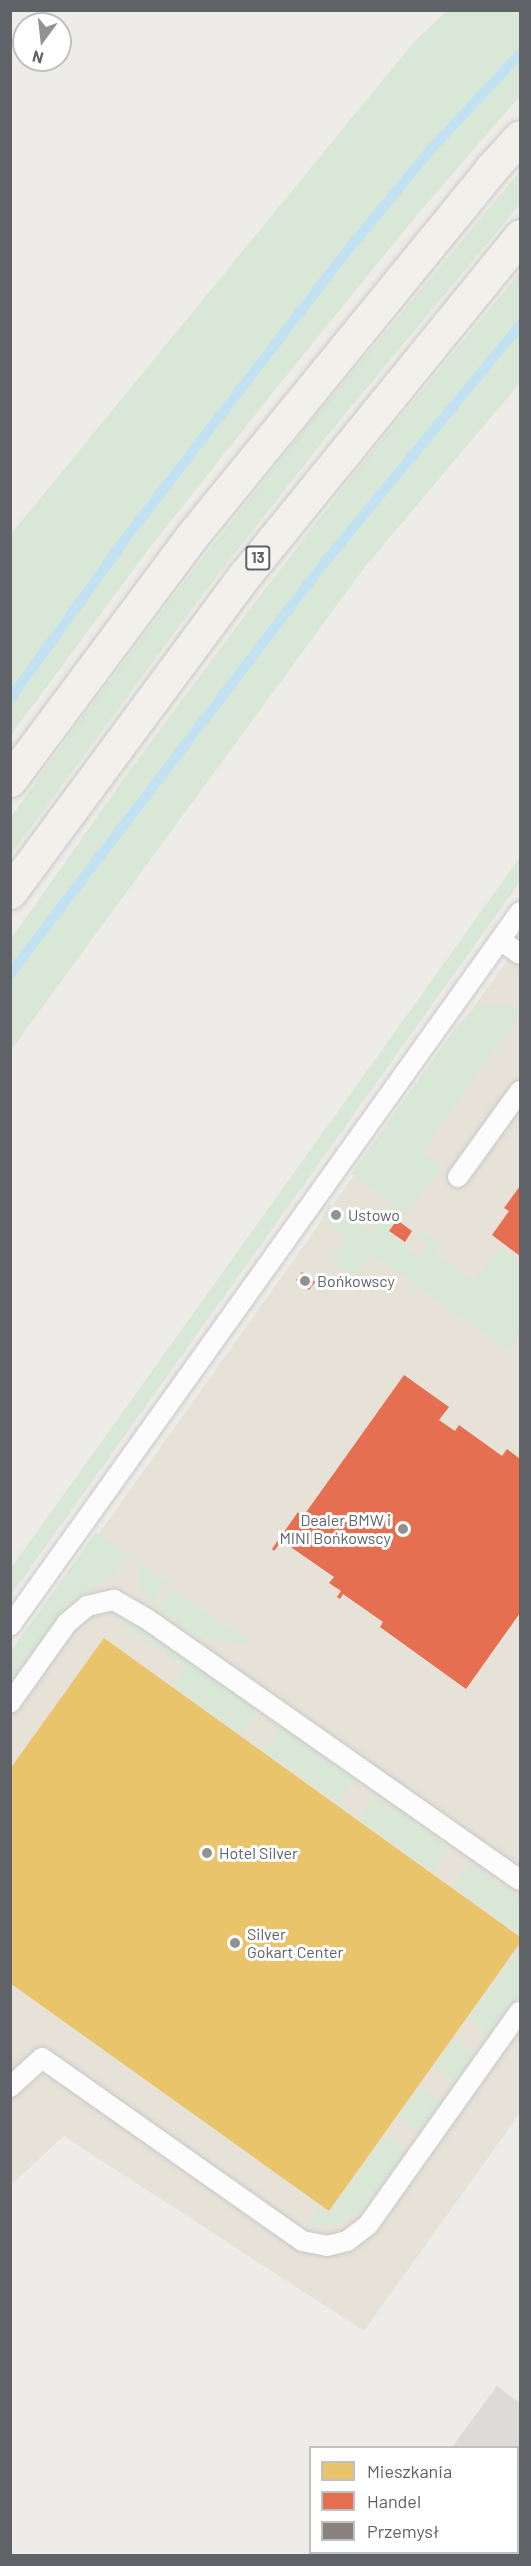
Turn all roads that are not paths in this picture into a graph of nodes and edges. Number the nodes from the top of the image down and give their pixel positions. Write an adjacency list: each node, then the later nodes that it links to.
1 (520, 137): 3 (main road)
2 (520, 236): 4 (main road, 13)
3 (10, 780)
4 (10, 892)
5 (520, 912): 6 (lane)
6 (500, 940): 7 (lane); 10 (lane)
7 (520, 954)
8 (520, 1091): 9 (lane)
9 (458, 1177)
10 (10, 1626)
11 (10, 1703): 12 (lane)
12 (520, 1880)
13 (520, 2011): 14 (lane)
14 (10, 2087)

